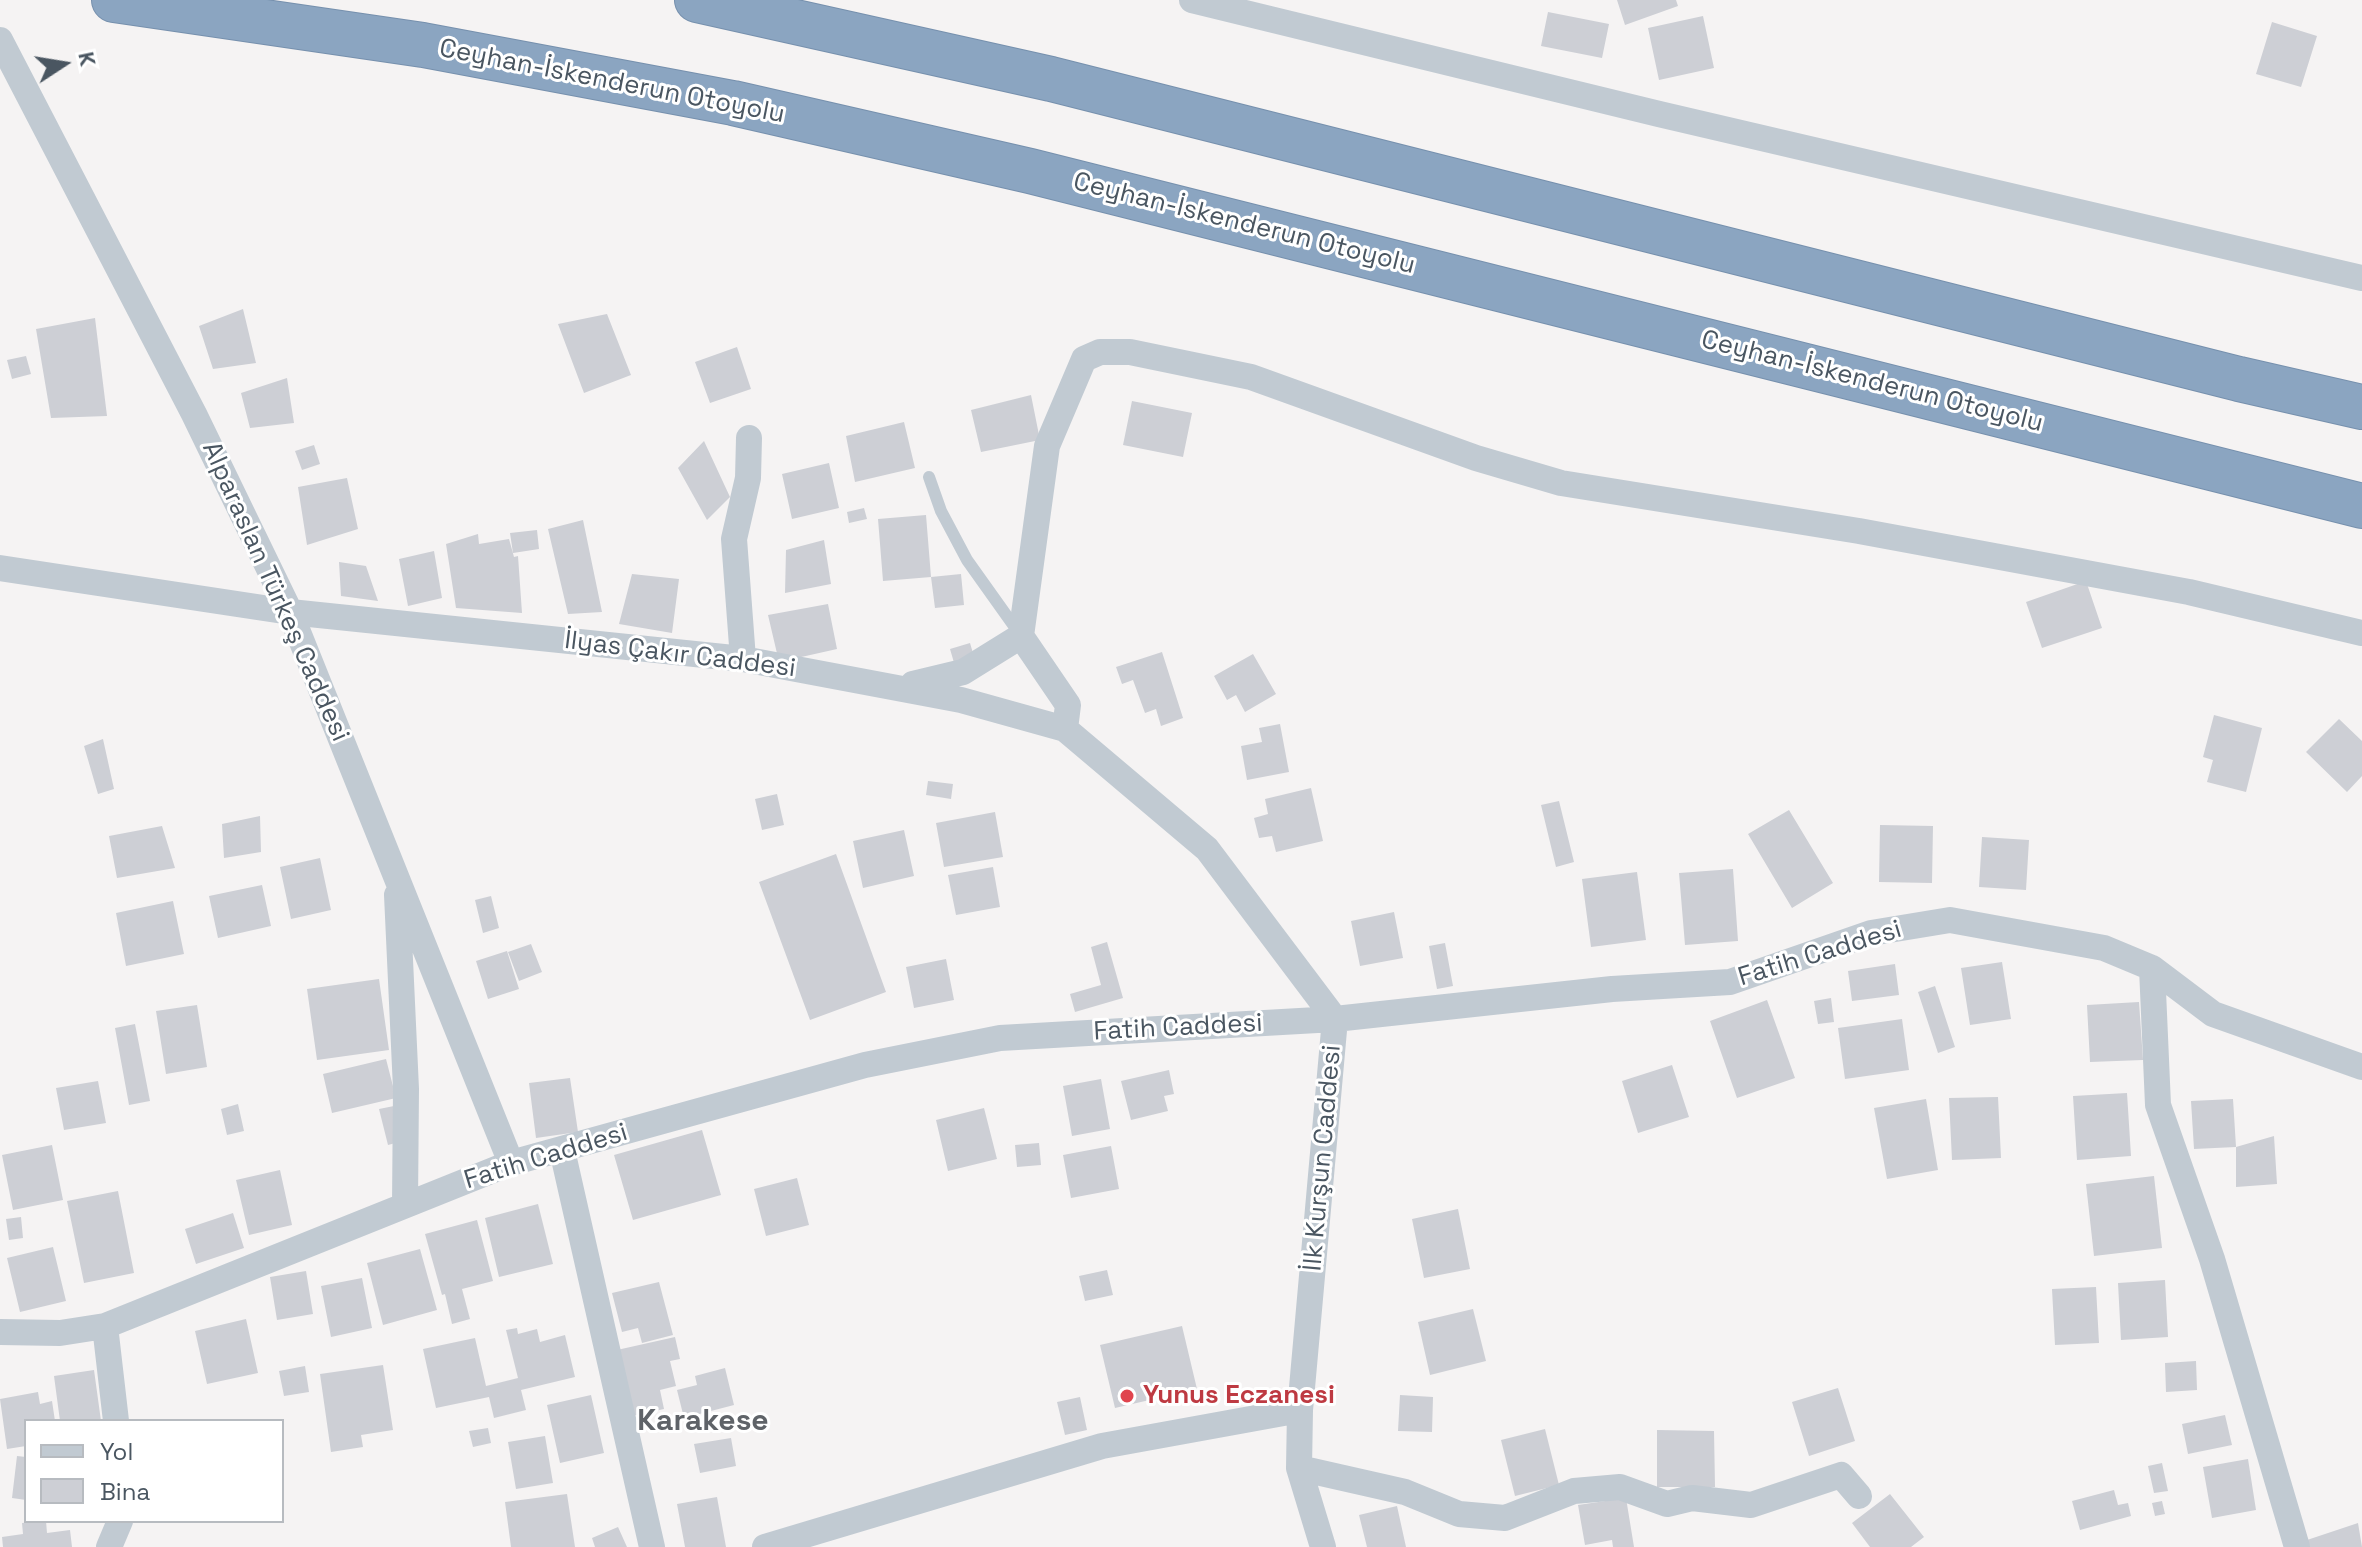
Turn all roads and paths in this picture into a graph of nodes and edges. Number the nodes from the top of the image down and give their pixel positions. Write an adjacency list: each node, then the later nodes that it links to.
1 (114, 0): 9 (highway, Ceyhan-İskenderun Otoyolu)
2 (697, 0): 6 (highway)
3 (1192, 0): 5 (street)
4 (0, 40): 11 (street, Alparaslan Türkeş Caddesi)
5 (2362, 278)
6 (2362, 407)
7 (749, 438): 14 (street)
8 (929, 477): 13 (lane)
9 (2362, 506)
10 (0, 568): 11 (street, İlyas Çakır Caddesi)
11 (290, 612): 14 (street, İlyas Çakır Caddesi); 17 (street, Alparaslan Türkeş Caddesi)
12 (2362, 633): 13 (street)
13 (1021, 636): 15 (street); 16 (street)
14 (743, 659): 15 (street, İlyas Çakır Caddesi)
15 (894, 687): 16 (street, İlyas Çakır Caddesi)
16 (1065, 729): 19 (street, İlk Kurşun Caddesi)
17 (396, 876): 22 (street, Alparaslan Türkeş Caddesi); 23 (street)
18 (2152, 968): 19 (street, Fatih Caddesi); 20 (street, Fatih Caddesi); 35 (street)
19 (1335, 1019): 21 (street, Fatih Caddesi); 26 (street, İlk Kurşun Caddesi)
20 (2362, 1067)
21 (562, 1150): 22 (street, Fatih Caddesi); 32 (street)
22 (511, 1163): 23 (street, Fatih Caddesi)
23 (405, 1205): 24 (street, Fatih Caddesi)
24 (105, 1326): 25 (street, Fatih Caddesi); 27 (street)
25 (0, 1332)
26 (1300, 1410): 28 (street, İlk Kurşun Caddesi); 33 (street)
27 (116, 1419)
28 (1299, 1468): 29 (street); 34 (street, İlk Kurşun Caddesi)
29 (1859, 1496)
30 (119, 1523): 31 (street)
31 (109, 1547)
32 (652, 1547)
33 (765, 1547)
34 (1323, 1547)
35 (2297, 1547)

